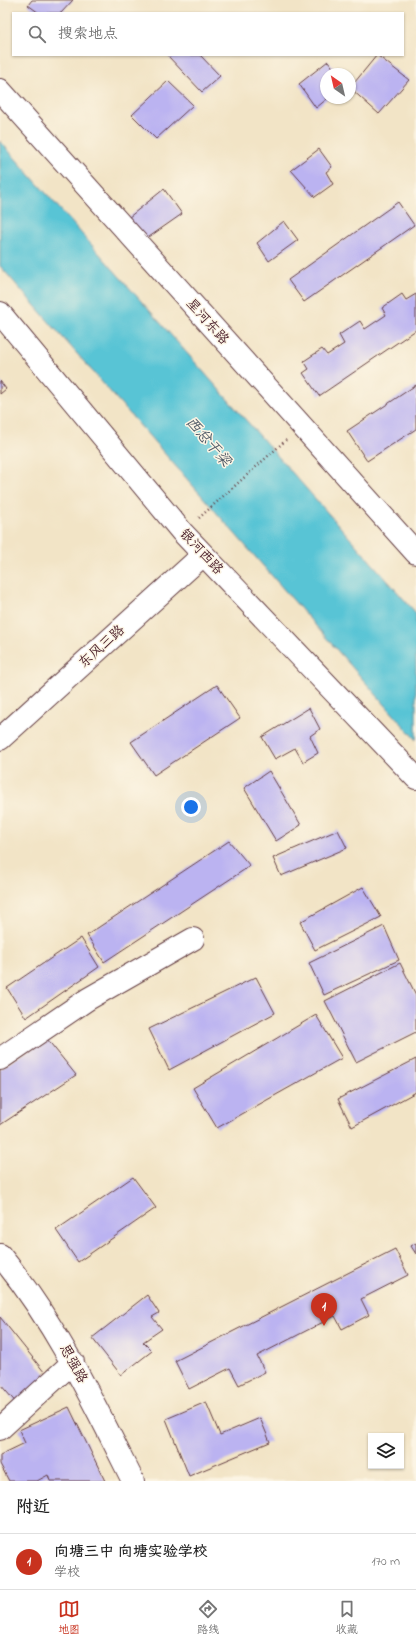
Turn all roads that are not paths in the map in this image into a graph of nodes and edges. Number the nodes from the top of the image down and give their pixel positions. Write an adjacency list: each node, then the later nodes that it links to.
1 (0, 90): 3 (street, 星河东路)
2 (0, 313): 4 (street, 银河西路)
3 (416, 553)
4 (203, 555): 5 (street, 东风三路); 6 (street, 银河西路)
5 (0, 739)
6 (416, 778)
7 (193, 939): 8 (street)
8 (0, 1059)
9 (0, 1255): 10 (street, 思强路)
10 (73, 1362): 11 (street); 12 (street, 思强路)
11 (0, 1430)
12 (133, 1481)

